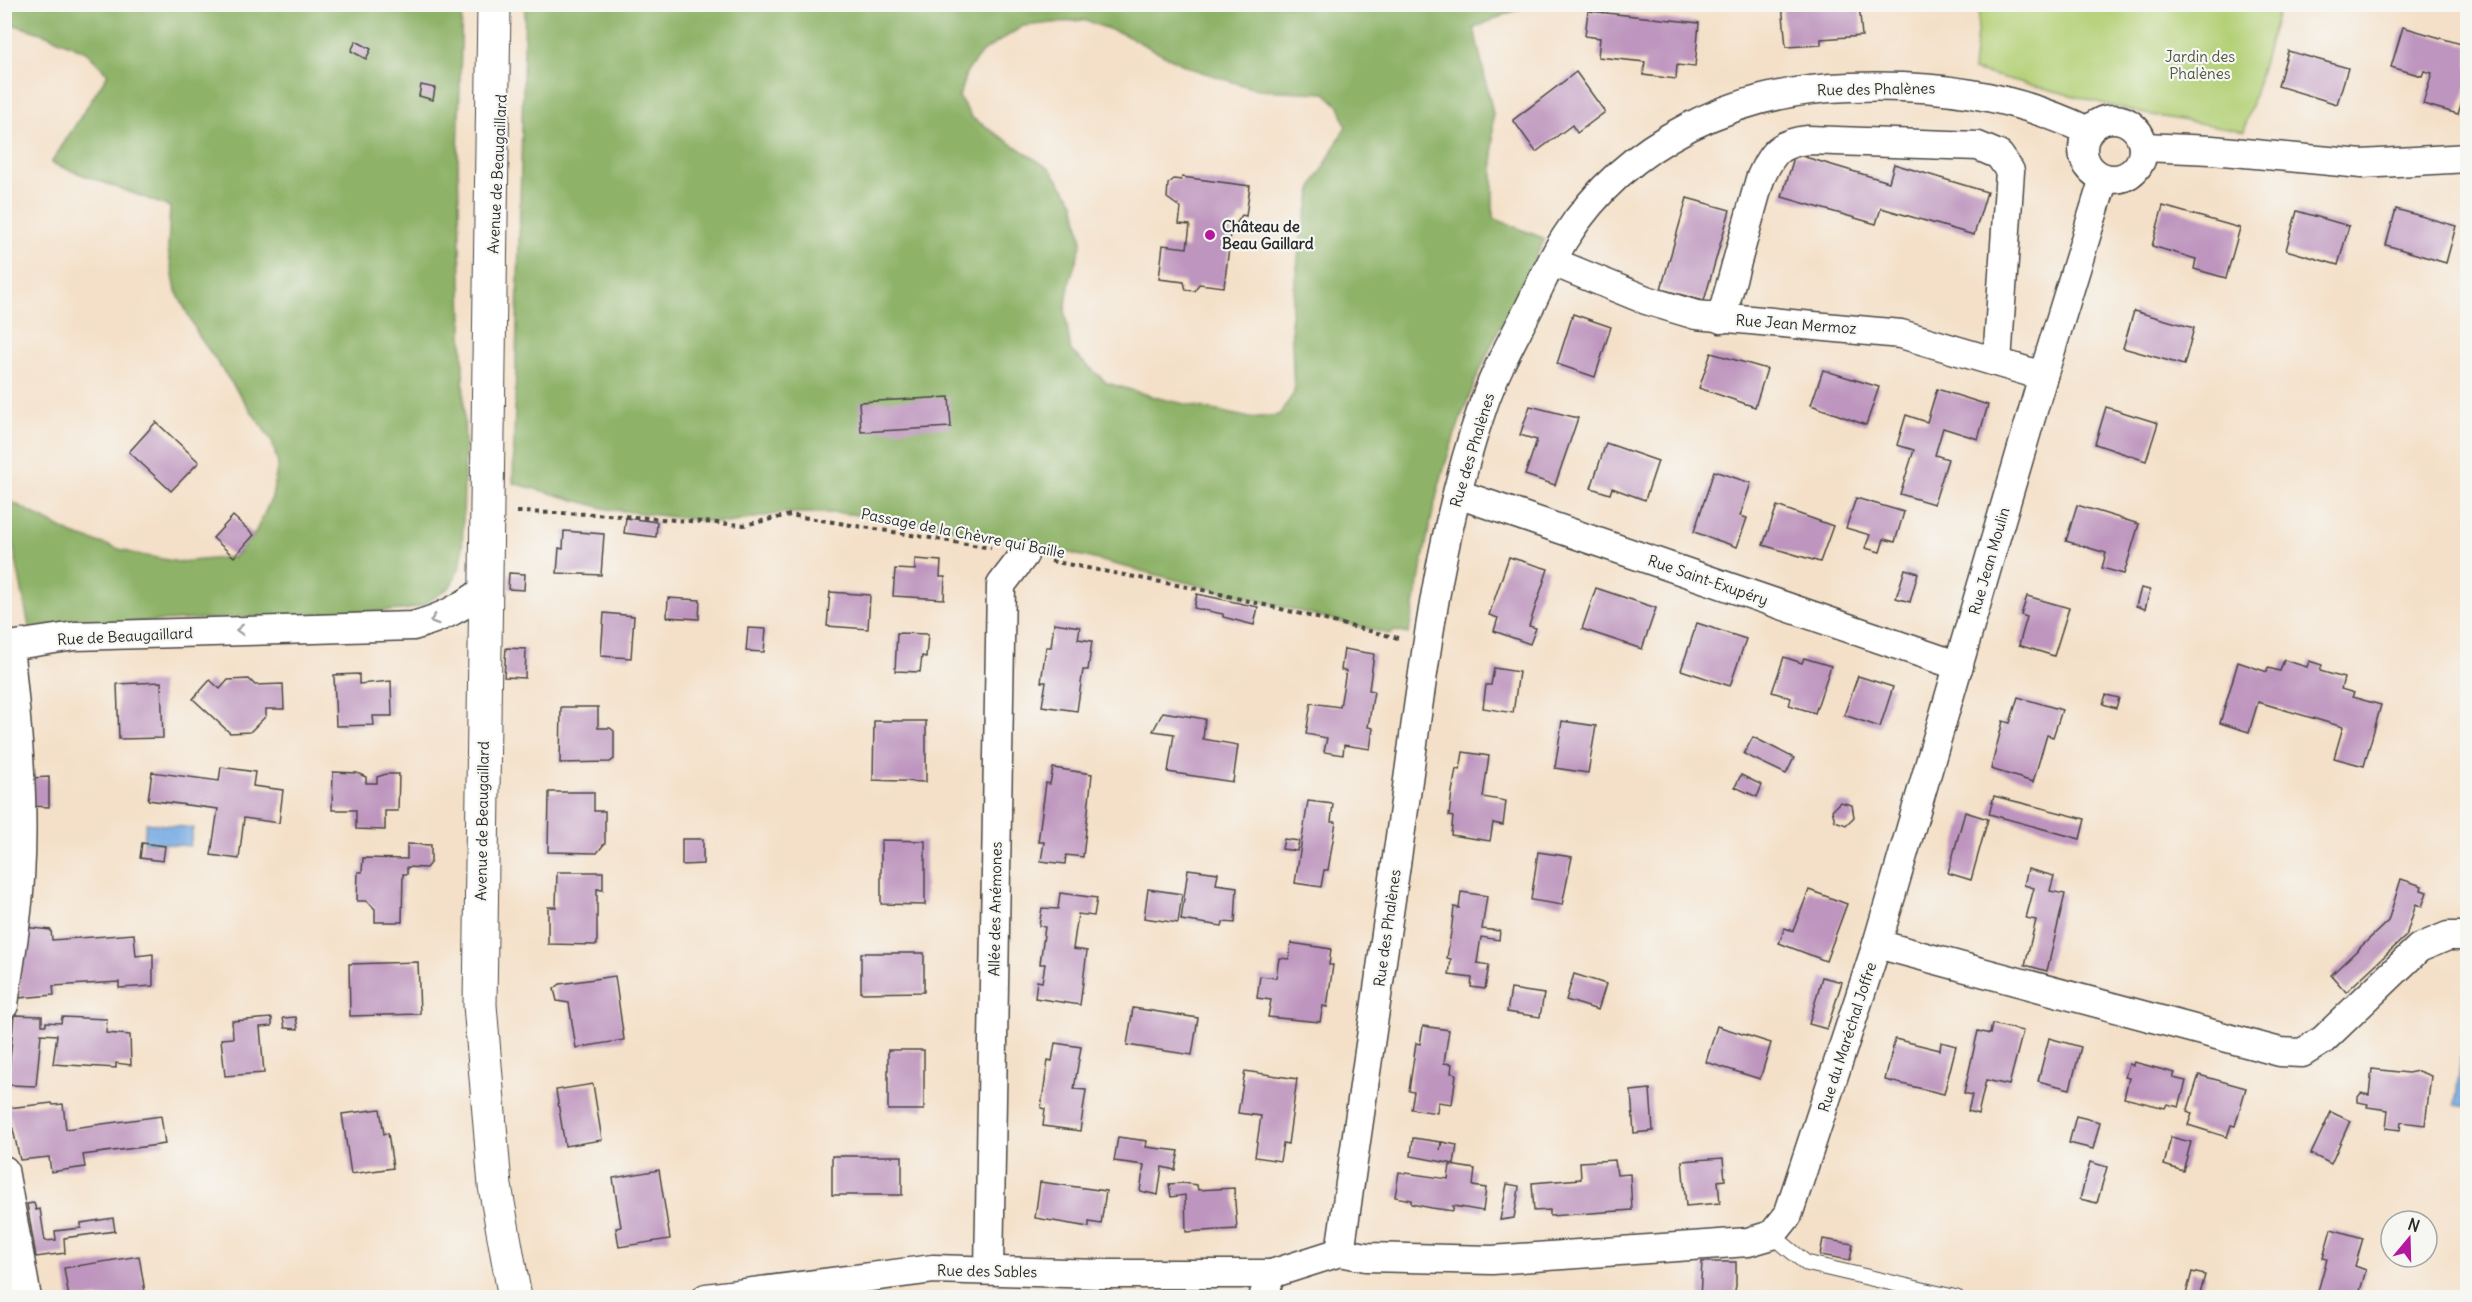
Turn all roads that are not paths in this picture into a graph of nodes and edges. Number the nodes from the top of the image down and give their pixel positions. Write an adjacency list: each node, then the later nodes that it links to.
1 (494, 4): 9 (main road, Avenue de Beaugaillard)
2 (505, 4): 9 (main road, Avenue de Beaugaillard)
3 (2088, 131): 4 (street); 6 (street); 7 (street, Rue des Phalènes)
4 (2143, 147): 5 (street); 6 (street)
5 (2468, 158)
6 (2104, 178): 11 (street, Rue Jean Moulin)
7 (1553, 262): 8 (street, Rue Jean Mermoz); 12 (street, Rue des Phalènes)
8 (1721, 319): 10 (street, Rue Jean Mermoz); 10 (street)
9 (489, 343): 14 (main road, Avenue de Beaugaillard)
10 (1997, 362): 11 (street, Rue Jean Mermoz)
11 (2043, 376): 15 (street, Rue Jean Moulin)
12 (1458, 494): 15 (street, Rue Saint-Exupéry); 21 (street, Rue des Phalènes)
13 (1024, 555): 22 (street, Allée des Anémones)
14 (484, 591): 18 (street, Rue de Beaugaillard, one-way to 18); 25 (main road, Avenue de Beaugaillard)
15 (1959, 666): 17 (street, Rue Jean Moulin)
16 (2468, 936): 17 (street, Rue du Maréchal Joffre)
17 (1877, 944): 20 (street, Rue du Maréchal Joffre)
18 (4, 1005)
19 (4, 1170): 24 (street)
20 (1772, 1235): 21 (street); 27 (lane)
21 (1340, 1252): 23 (street)
22 (989, 1270): 23 (street, Rue des Sables); 26 (street, Rue des Sables)
23 (1267, 1286)
24 (19, 1293)
25 (515, 1298)
26 (706, 1298)
27 (1957, 1298)

